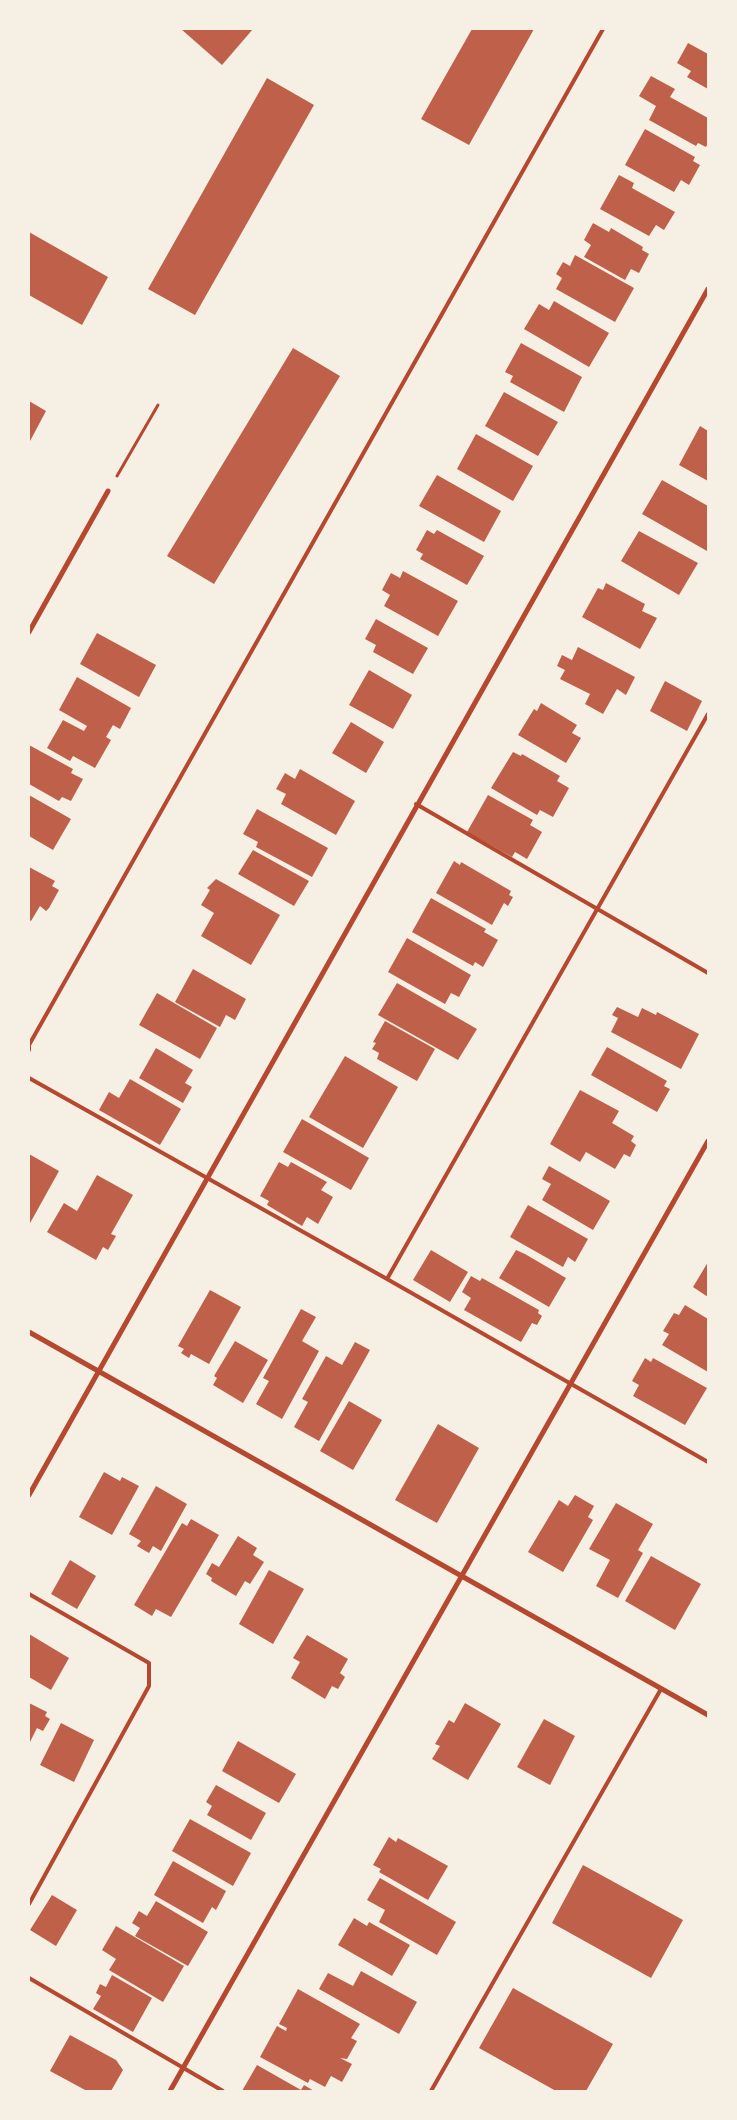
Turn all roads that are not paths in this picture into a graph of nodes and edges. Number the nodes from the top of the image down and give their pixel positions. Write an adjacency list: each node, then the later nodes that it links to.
1 (603, 29): 9 (lane)
2 (708, 289): 6 (street)
3 (108, 491): 4 (street)
4 (29, 632)
5 (708, 714): 7 (lane)
6 (416, 804): 7 (lane); 12 (street)
7 (598, 909): 8 (lane); 13 (lane)
8 (708, 973)
9 (29, 1050)
10 (29, 1078): 12 (lane)
11 (708, 1141): 16 (street)
12 (207, 1178): 13 (lane); 15 (street)
13 (387, 1279): 16 (lane)
14 (29, 1332): 15 (street)
15 (98, 1371): 18 (street); 19 (street)
16 (570, 1384): 17 (lane); 19 (street)
17 (708, 1462)
18 (29, 1495)
19 (462, 1576): 21 (street); 25 (street)
20 (29, 1594): 23 (lane)
21 (661, 1689): 22 (street); 28 (lane)
22 (708, 1715)
23 (29, 1904)
24 (29, 1978): 25 (lane)
25 (183, 2068): 26 (street); 27 (lane)
26 (170, 2091)
27 (223, 2091)
28 (431, 2091)

